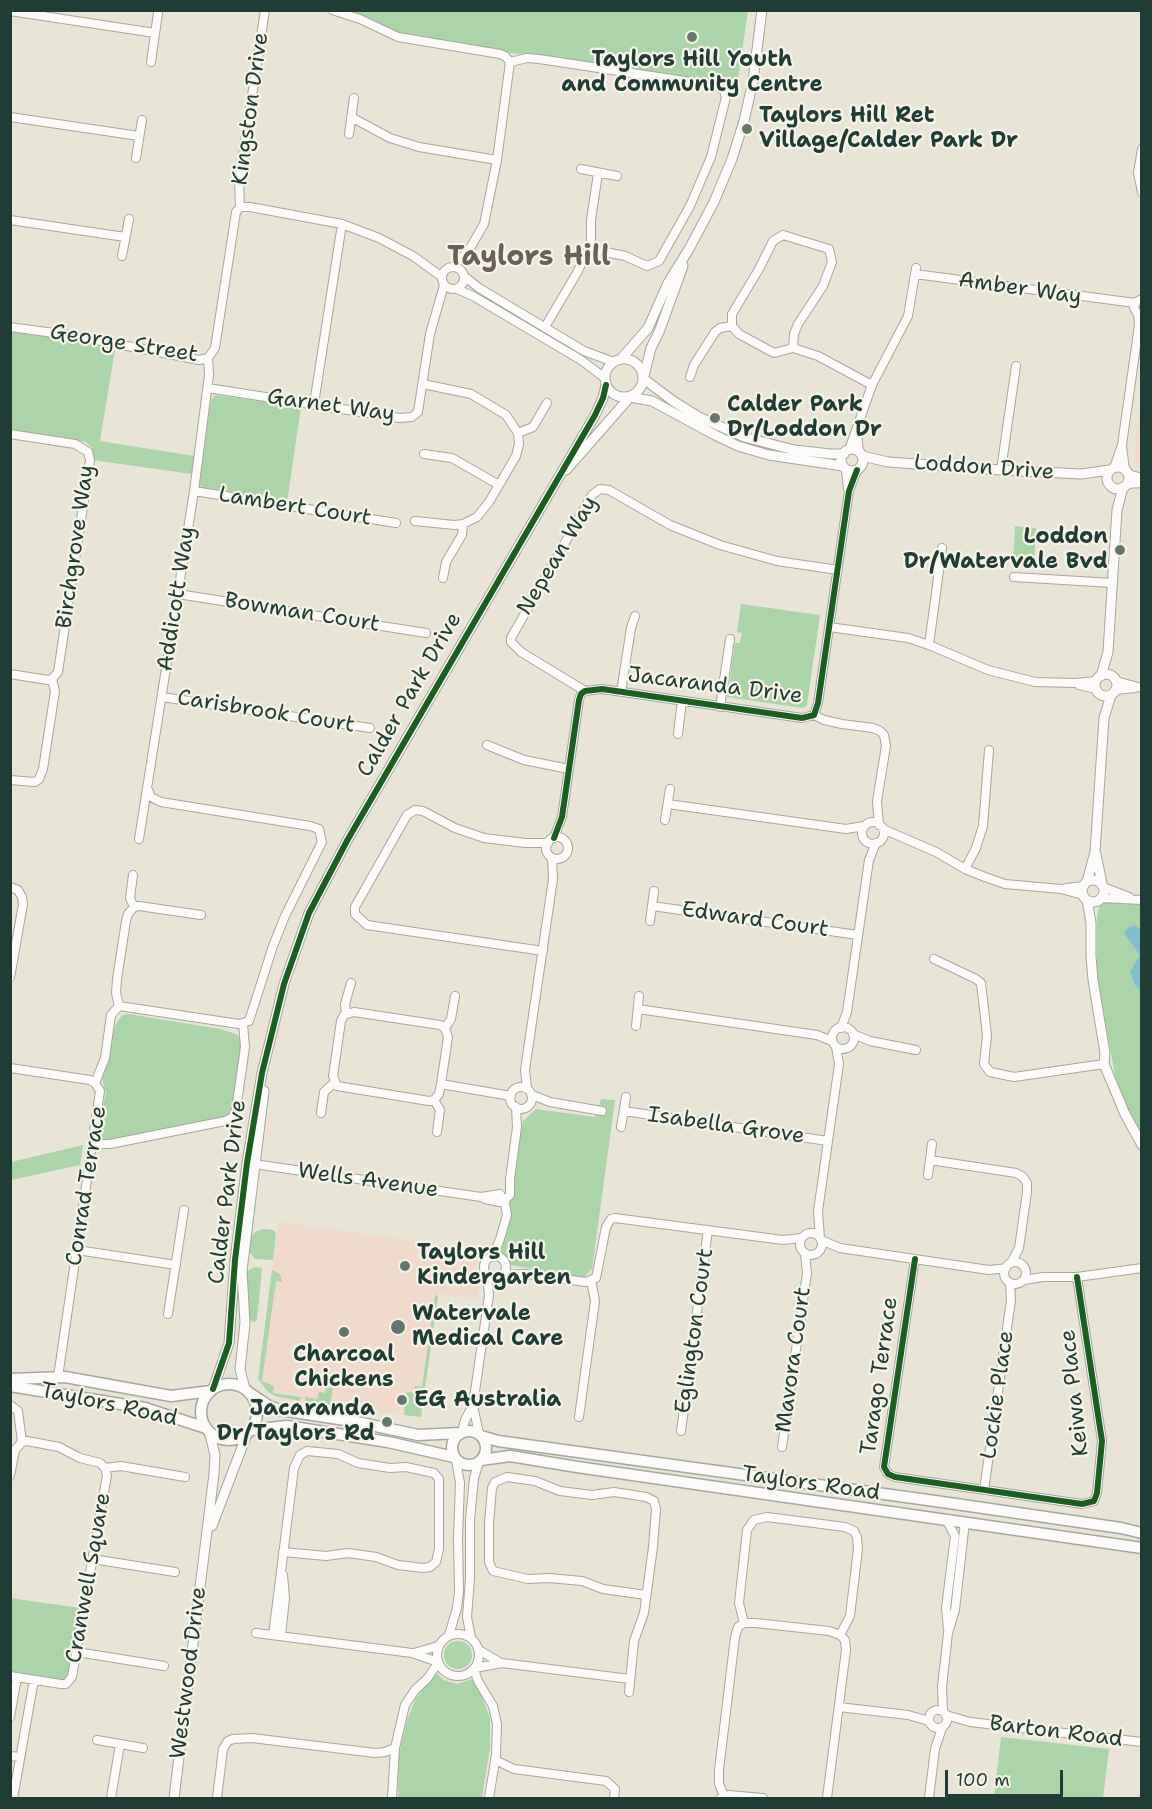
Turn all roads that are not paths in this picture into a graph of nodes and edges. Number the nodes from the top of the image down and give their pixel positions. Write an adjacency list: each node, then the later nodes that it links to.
1 (265, 10): 22 (street, Kingston Drive)
2 (332, 10): 8 (street)
3 (762, 10): 28 (street)
4 (10, 11): 6 (street)
5 (158, 13): 6 (street)
6 (155, 33): 7 (street)
7 (151, 62)
8 (510, 62): 17 (street); 27 (street)
9 (354, 98): 11 (street)
10 (10, 117): 14 (street)
11 (351, 117): 13 (street); 17 (street)
12 (142, 120): 14 (street)
13 (349, 134)
14 (139, 136): 16 (street)
15 (1142, 149): 21 (street)
16 (136, 158)
17 (497, 160): 29 (street)
18 (580, 169): 19 (street)
19 (598, 172): 20 (street); 27 (street)
20 (617, 176)
21 (1142, 192)
22 (240, 207): 25 (street); 40 (street, George Street)
23 (129, 219): 26 (street)
24 (10, 220): 26 (street)
25 (342, 224): 32 (street); 51 (street)
26 (125, 237): 30 (street)
27 (591, 249): 38 (street)
28 (689, 249): 41 (street); 43 (street)
29 (469, 250): 31 (street, Garnet Way); 32 (street)
30 (122, 256)
31 (463, 274): 32 (street); 33 (street, Garnet Way); 38 (street)
32 (446, 275): 33 (street); 34 (street, Garnet Way)
33 (455, 289): 34 (street, Garnet Way); 45 (street)
34 (438, 307): 46 (street, Garnet Way)
35 (1139, 309): 47 (street, Amber Way); 54 (street)
36 (732, 326): 39 (street); 39 (street); 44 (street)
37 (10, 327): 40 (street, George Street)
38 (545, 327): 41 (street)
39 (793, 348): 47 (street)
40 (208, 358): 48 (street, Addicott Way)
41 (617, 361): 43 (street); 45 (street)
42 (1016, 366): 59 (street)
43 (644, 377): 49 (street); 56 (street, Loddon Drive)
44 (690, 377)
45 (605, 382): 49 (street); 65 (street, Calder Park Drive)
46 (423, 384): 51 (street, Garnet Way); 52 (street)
47 (872, 385): 56 (street, Amber Way)
48 (208, 388): 51 (street, Garnet Way); 66 (street, Addicott Way)
49 (630, 397): 57 (street); 65 (street, Calder Park Drive)
50 (547, 403): 52 (street)
51 (314, 404)
52 (518, 433): 64 (street)
53 (10, 434): 84 (street, Birchgrove Way)
54 (1122, 445): 58 (street); 62 (street)
55 (424, 454): 64 (street)
56 (855, 458): 57 (street); 57 (street); 59 (street, Loddon Drive); 67 (street, Jacaranda Drive)
57 (844, 468): 67 (street, Jacaranda Drive)
58 (1112, 469): 60 (street, Loddon Drive); 62 (street, Loddon Drive); 62 (street)
59 (1001, 470): 60 (street, Loddon Drive)
60 (1080, 474): 62 (street, Loddon Drive)
61 (1142, 478): 62 (street, Loddon Drive)
62 (1121, 481): 63 (street, Loddon Drive); 75 (street)
63 (1142, 483)
64 (499, 485): 70 (street)
65 (552, 486): 176 (street, Calder Park Drive)
66 (194, 491): 69 (street, Lambert Court); 76 (street, Addicott Way)
67 (849, 491): 72 (street, Jacaranda Drive)
68 (415, 522): 70 (street)
69 (396, 523)
70 (463, 524): 74 (street)
71 (942, 548): 81 (street)
72 (838, 570): 78 (street, Jacaranda Drive); 88 (street, Nepean Way)
73 (1014, 577): 75 (street)
74 (443, 578)
75 (1112, 583): 82 (street)
76 (178, 594): 79 (street, Bowman Court); 90 (street, Addicott Way)
77 (635, 616): 89 (street)
78 (829, 627): 81 (street); 93 (street, Jacaranda Drive)
79 (426, 633)
80 (730, 639): 92 (street)
81 (929, 645): 85 (street)
82 (1108, 652): 85 (street); 86 (street)
83 (10, 674): 84 (street)
84 (52, 679): 100 (street)
85 (1098, 685): 86 (street); 86 (street); 94 (street)
86 (1114, 686): 87 (street); 94 (street)
87 (1141, 688)
88 (585, 691): 89 (street, Jacaranda Drive); 99 (street)
89 (621, 692): 91 (street, Jacaranda Drive)
90 (162, 697): 95 (street, Carisbrook Court); 102 (street, Addicott Way)
91 (682, 701): 92 (street, Jacaranda Drive); 96 (street)
92 (720, 707): 93 (street, Jacaranda Drive)
93 (814, 715): 103 (street)
94 (1104, 718): 116 (street)
95 (370, 728)
96 (678, 734)
97 (487, 745): 99 (street)
98 (989, 750): 119 (street)
99 (569, 769): 105 (street)
100 (10, 780)
101 (670, 789): 104 (street)
102 (148, 790): 111 (street, Addicott Way); 143 (street)
103 (878, 801): 107 (street); 108 (street)
104 (668, 804): 106 (street); 109 (street)
105 (562, 817): 113 (street); 115 (street)
106 (665, 820)
107 (866, 825): 108 (street); 109 (street); 112 (street)
108 (881, 827): 110 (street); 114 (street)
109 (846, 829): 112 (street)
110 (902, 838): 114 (street); 119 (street)
111 (139, 839)
112 (864, 839): 114 (street); 118 (street)
113 (563, 840): 115 (street); 117 (street)
114 (879, 841): 118 (street)
115 (550, 847): 117 (street); 121 (street); 134 (street)
116 (1095, 852): 122 (street); 125 (street)
117 (562, 858): 121 (street)
118 (869, 860): 133 (street)
119 (965, 869): 125 (street)
120 (134, 875): 129 (street)
121 (553, 879): 134 (street)
122 (1102, 885): 125 (street); 126 (street); 127 (street)
123 (10, 887): 136 (street)
124 (654, 891): 128 (street, Edward Court)
125 (1085, 891): 127 (street); 132 (street)
126 (1137, 899): 127 (street)
127 (1100, 900): 132 (street)
128 (652, 906): 131 (street, Edward Court); 133 (street, Edward Court)
129 (134, 907): 130 (street); 140 (street)
130 (201, 915)
131 (650, 921)
132 (1091, 923): 151 (street)
133 (858, 935): 146 (street)
134 (543, 951): 153 (street)
135 (934, 959): 151 (street)
136 (10, 978)
137 (351, 983): 142 (street)
138 (455, 996): 145 (street)
139 (639, 996): 141 (street)
140 (119, 1006): 143 (street); 155 (street)
141 (638, 1009): 144 (street); 146 (street)
142 (346, 1014): 145 (street); 154 (street)
143 (243, 1024): 172 (street)
144 (636, 1026)
145 (445, 1028): 156 (street)
146 (841, 1035): 147 (street); 148 (street); 148 (street); 150 (street)
147 (870, 1041): 148 (street); 149 (street)
148 (849, 1046): 150 (street)
149 (916, 1050)
150 (839, 1064): 171 (street)
151 (1104, 1064): 174 (street)
152 (10, 1068): 155 (street, Conrad Terrace)
153 (525, 1070): 157 (street); 158 (street)
154 (335, 1082): 161 (street); 167 (street)
155 (95, 1083): 172 (street, Conrad Terrace)
156 (441, 1084): 159 (street); 161 (street)
157 (518, 1088): 158 (street); 159 (street)
158 (529, 1092): 162 (street); 163 (street)
159 (511, 1096): 164 (street)
160 (626, 1097): 166 (street, Isabella Grove)
161 (434, 1100): 170 (street)
162 (550, 1102): 163 (street); 165 (street)
163 (528, 1106): 164 (street); 168 (street)
164 (516, 1107): 168 (street)
165 (602, 1111)
166 (624, 1111): 169 (street, Isabella Grove); 171 (street, Isabella Grove)
167 (321, 1113)
168 (517, 1127): 178 (street)
169 (621, 1127)
170 (437, 1132)
171 (828, 1141): 180 (street)
172 (93, 1144): 188 (street, Conrad Terrace)
173 (932, 1144): 175 (street)
174 (1142, 1145)
175 (930, 1160): 177 (street); 187 (street)
176 (251, 1164): 178 (street, Wells Avenue); 192 (street, Calder Park Drive)
177 (928, 1174)
178 (502, 1198): 183 (street)
179 (184, 1210): 193 (street)
180 (818, 1211): 182 (street); 184 (street)
181 (708, 1230): 185 (street); 202 (street); 216 (street, Eglington Court)
182 (805, 1236): 184 (street); 185 (street); 189 (street)
183 (500, 1239): 190 (street); 197 (street)
184 (820, 1239): 186 (street); 189 (street)
185 (783, 1240): 189 (street)
186 (840, 1248): 189 (street); 191 (street)
187 (1019, 1248): 194 (street); 195 (street)
188 (77, 1250): 193 (street); 206 (street, Conrad Terrace)
189 (810, 1252): 221 (street, Mavora Court)
190 (493, 1257): 197 (street); 199 (street)
191 (915, 1259): 198 (street); 227 (street, Tarago Terrace)
192 (239, 1261): 209 (street, Calder Park Drive); 210 (street, Calder Park Drive)
193 (176, 1265): 205 (street)
194 (1009, 1265): 195 (street); 198 (street); 203 (street)
195 (1023, 1267): 200 (street); 203 (street)
196 (1142, 1268): 201 (street)
197 (502, 1269): 199 (street); 202 (street); 204 (street)
198 (989, 1270): 203 (street)
199 (487, 1275): 204 (street)
200 (1043, 1277): 201 (street); 203 (street)
201 (1077, 1277): 229 (street, Keiwa Place)
202 (591, 1280): 214 (street)
203 (1014, 1281): 227 (street, Lockie Place)
204 (489, 1295): 213 (street)
205 (168, 1314)
206 (58, 1377): 207 (main road, Taylors Road); 209 (main road, Taylors Road); 211 (main road)
207 (10, 1379)
208 (10, 1386): 211 (main road, Taylors Road)
209 (212, 1390): 210 (main road); 215 (main road)
210 (248, 1391): 217 (main road); 218 (main road)
211 (55, 1394): 215 (main road, Taylors Road)
212 (10, 1405): 220 (street)
213 (473, 1405): 218 (street); 219 (street)
214 (579, 1417)
215 (208, 1430): 217 (main road); 233 (street, Westwood Drive)
216 (681, 1431)
217 (249, 1432): 222 (main road); 233 (street, Westwood Drive)
218 (461, 1432): 219 (main road); 222 (main road)
219 (480, 1435): 223 (main road); 228 (main road, Taylors Road)
220 (22, 1442): 224 (street, Cranwell Square); 225 (street)
221 (782, 1447)
222 (455, 1458): 223 (main road); 243 (street)
223 (480, 1461): 230 (main road, Taylors Road); 245 (street)
224 (105, 1468): 226 (street); 236 (street, Cranwell Square)
225 (10, 1476)
226 (185, 1477)
227 (984, 1490): 229 (street, Tarago Terrace)
228 (935, 1501): 231 (main road); 232 (main road, Taylors Road)
229 (1089, 1502)
230 (946, 1519): 231 (main road, Taylors Road); 241 (street)
231 (964, 1522): 234 (main road, Taylors Road); 241 (street)
232 (1142, 1533)
233 (205, 1548): 281 (street, Westwood Drive)
234 (1142, 1548)
235 (283, 1552): 235 (street); 242 (street)
236 (92, 1559): 237 (street); 248 (street, Cranwell Square)
237 (175, 1572)
238 (646, 1595): 238 (street); 255 (street)
239 (744, 1623): 244 (street); 244 (street); 278 (street)
240 (256, 1633): 242 (street)
241 (948, 1633): 257 (street)
242 (277, 1635): 249 (street)
243 (449, 1635): 245 (street); 246 (street)
244 (840, 1635): 259 (street)
245 (471, 1638): 247 (street)
246 (438, 1646): 249 (street); 250 (street)
247 (479, 1650): 251 (street); 253 (street)
248 (77, 1652): 252 (street); 256 (street, Cranwell Square)
249 (414, 1653): 250 (street)
250 (438, 1662): 253 (street); 269 (street)
251 (502, 1663): 253 (street); 255 (street)
252 (164, 1666)
253 (475, 1669): 274 (street)
254 (14, 1676): 256 (street, Cranwell Square); 261 (street)
255 (630, 1679): 258 (street)
256 (34, 1680): 273 (street)
257 (942, 1687): 260 (street); 262 (street)
258 (629, 1692)
259 (839, 1707): 262 (street); 287 (street)
260 (945, 1713): 262 (street, Barton Road); 263 (street, Barton Road); 264 (street)
261 (10, 1718)
262 (931, 1718): 264 (street, Barton Road); 270 (street)
263 (970, 1722): 264 (street, Barton Road); 266 (street, Barton Road)
264 (944, 1726): 270 (street)
265 (97, 1740): 267 (street)
266 (1142, 1742)
267 (120, 1744): 268 (street); 280 (street)
268 (143, 1748)
269 (395, 1748): 271 (street); 275 (street)
270 (934, 1749): 288 (street)
271 (375, 1753): 275 (street); 282 (street)
272 (10, 1756): 273 (street)
273 (20, 1757): 279 (street)
274 (495, 1760): 276 (street); 277 (street)
275 (394, 1763): 283 (street)
276 (514, 1769): 277 (street); 285 (street)
277 (494, 1776): 284 (street)
278 (722, 1797): 286 (street)
279 (13, 1798)
280 (111, 1798)
281 (174, 1798)
282 (217, 1798)
283 (392, 1798)
284 (489, 1798)
285 (614, 1798)
286 (763, 1798)
287 (826, 1798)
288 (929, 1798)

